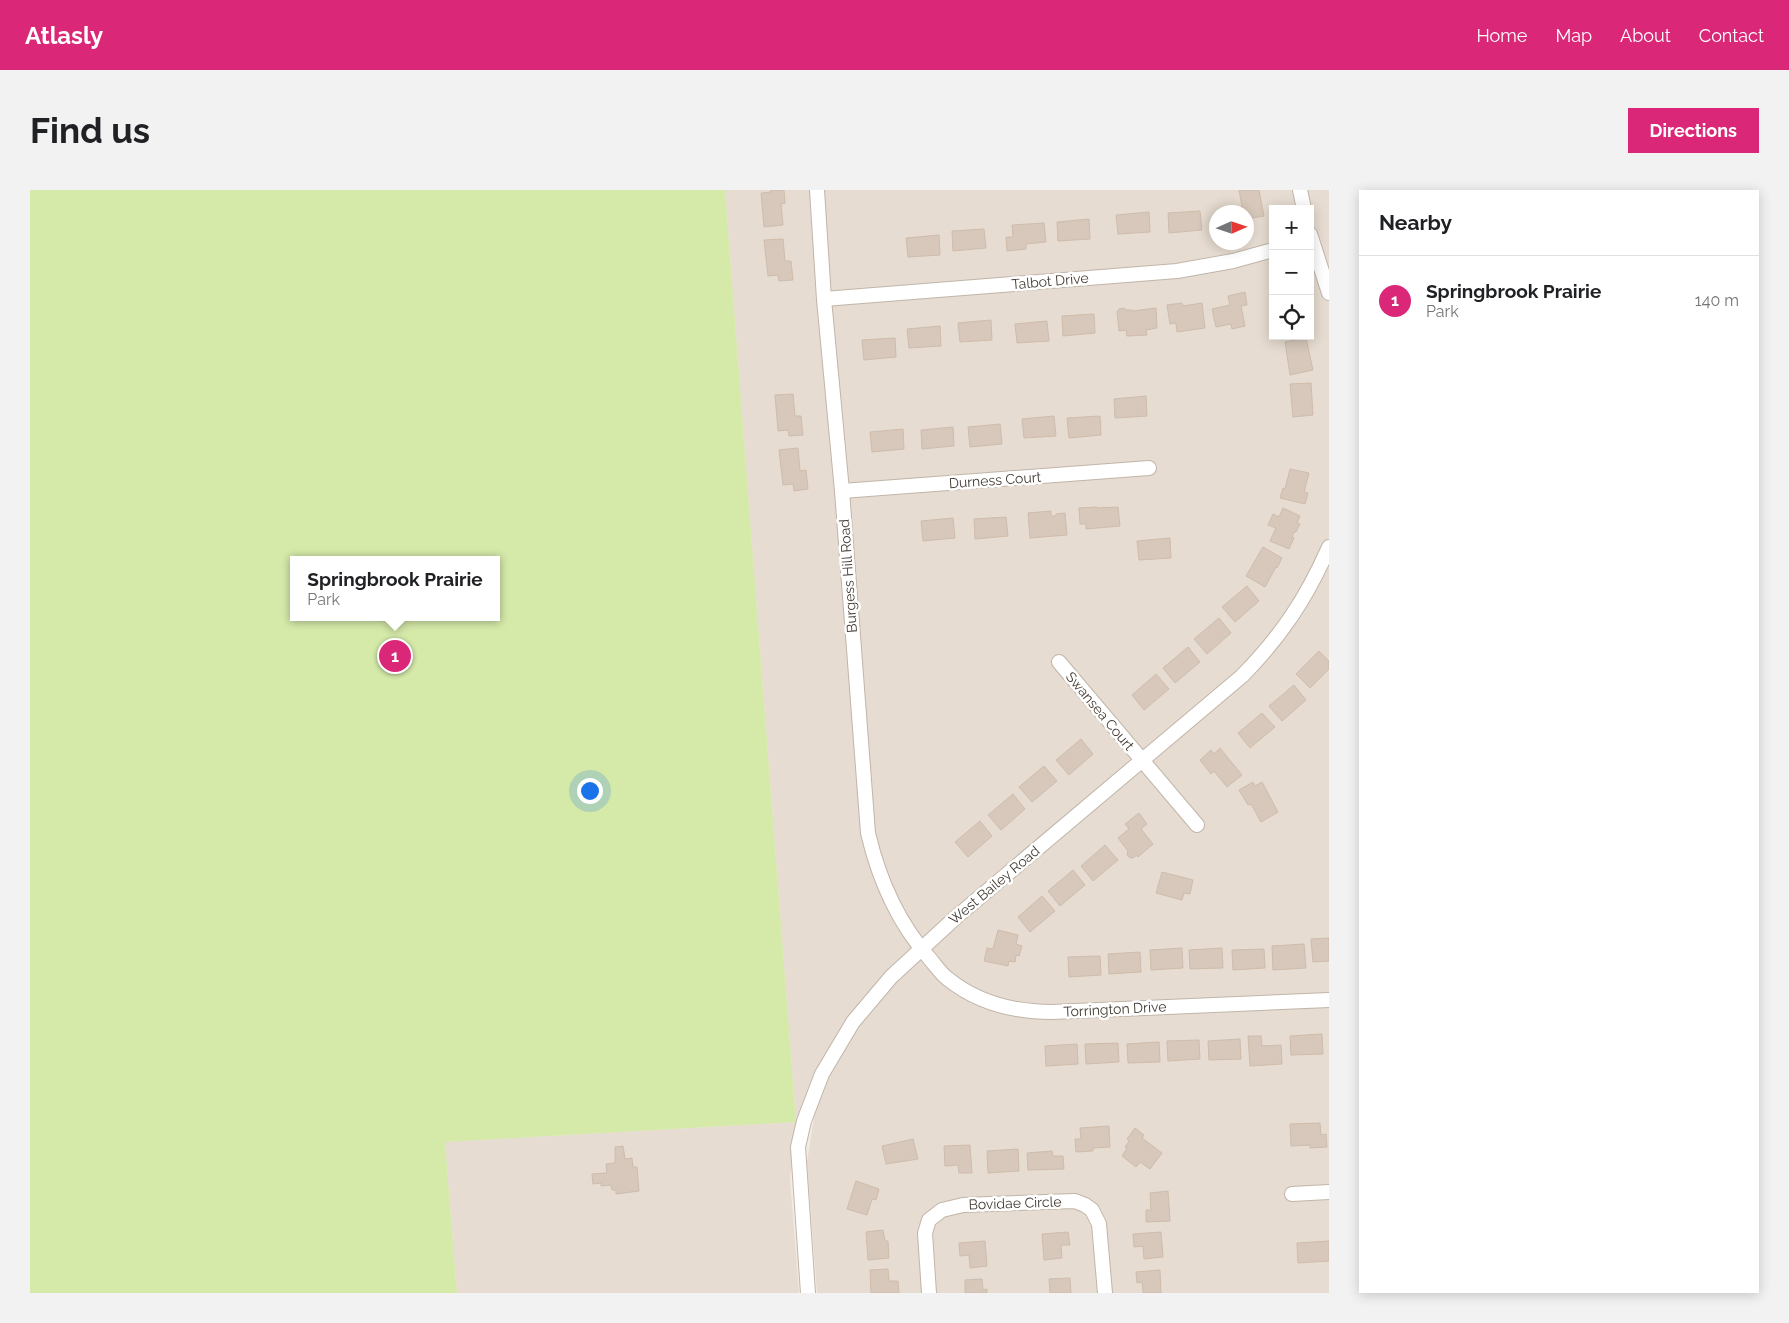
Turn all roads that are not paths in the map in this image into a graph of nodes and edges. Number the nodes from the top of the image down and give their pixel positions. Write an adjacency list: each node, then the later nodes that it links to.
1 (817, 190): 7 (street, Burgess Hill Road)
2 (1300, 190): 3 (street)
3 (1303, 205)
4 (1314, 247): 6 (street)
5 (1269, 251): 7 (street, Talbot Drive)
6 (1329, 293)
7 (824, 299): 9 (street, Burgess Hill Road)
8 (1149, 468): 9 (street, Durness Court)
9 (842, 491): 15 (street, Burgess Hill Road)
10 (1329, 547): 11 (street, West Bailey Road)
11 (1324, 572): 13 (street, West Bailey Road)
12 (1059, 662): 13 (street, Swansea Court)
13 (1142, 761): 14 (street, Swansea Court); 15 (street, West Bailey Road)
14 (1197, 825)
15 (921, 949): 16 (street, Torrington Drive); 19 (street, West Bailey Road)
16 (1329, 1000)
17 (1329, 1192): 18 (street)
18 (1292, 1194)
19 (808, 1293)
20 (929, 1293): 21 (street, Bovidae Circle)
21 (1105, 1293)

